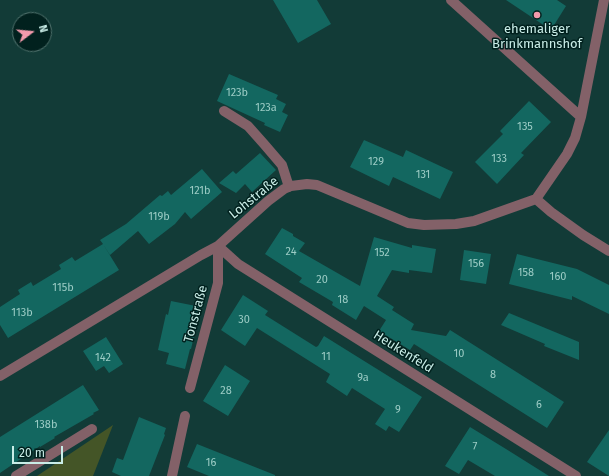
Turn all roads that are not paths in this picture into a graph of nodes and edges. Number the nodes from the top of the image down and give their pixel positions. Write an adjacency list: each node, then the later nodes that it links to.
1 (451, 0): 4 (street)
2 (604, 0): 4 (street)
3 (224, 111): 5 (street)
4 (581, 117): 6 (street)
5 (289, 186): 6 (street, Lohstraße); 7 (street, Lohstraße)
6 (536, 199): 8 (street)
7 (218, 246): 9 (street, Lohstraße); 10 (street, Tonstraße); 15 (street, Heukenfeld)
8 (609, 251)
9 (0, 376)
10 (190, 388)
11 (185, 416): 14 (street)
12 (92, 429): 13 (street)
13 (16, 476)
14 (172, 476)
15 (576, 476)

